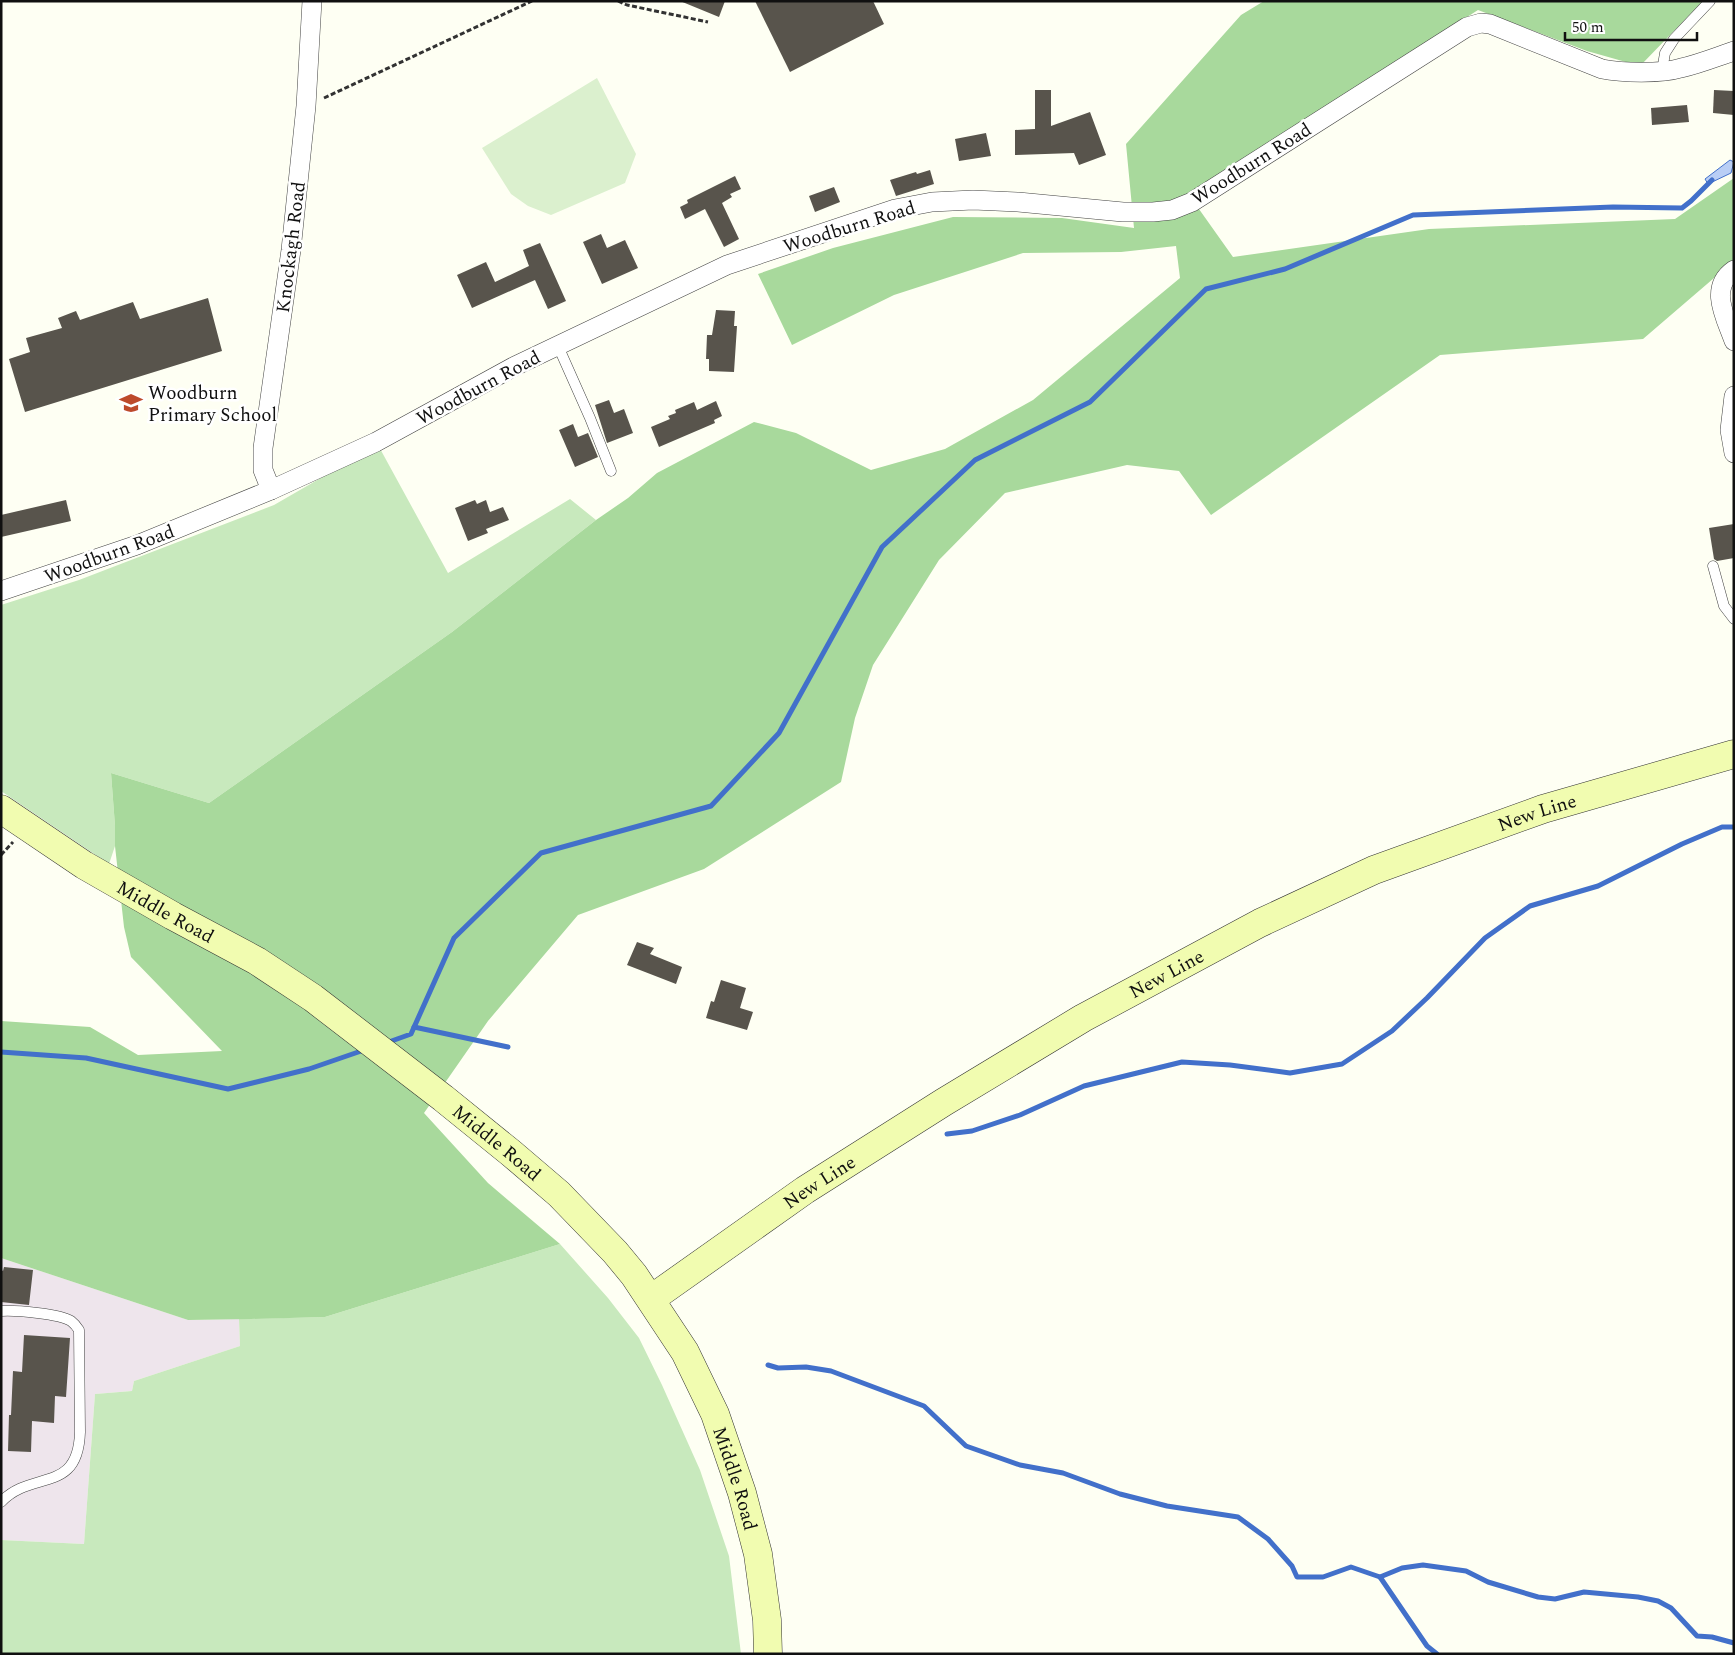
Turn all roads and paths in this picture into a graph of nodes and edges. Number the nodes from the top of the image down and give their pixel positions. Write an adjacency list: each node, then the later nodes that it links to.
1 (312, 1): 8 (street, Knockagh Road)
2 (532, 1): 8 (path)
3 (618, 1): 5 (path)
4 (1710, 1): 7 (lane)
5 (708, 22)
6 (1734, 51): 7 (street, Woodburn Road)
7 (1662, 72): 11 (street, Woodburn Road)
8 (306, 106): 15 (street, Knockagh Road)
9 (1734, 270): 10 (street)
10 (1734, 341)
11 (558, 346): 14 (lane); 15 (street, Woodburn Road)
12 (1734, 396): 13 (street)
13 (1734, 453)
14 (611, 471)
15 (271, 490): 17 (street, Woodburn Road)
16 (1713, 566): 18 (lane)
17 (1, 591)
18 (1734, 619)
19 (1734, 754): 21 (main road, New Line)
20 (1, 808): 21 (main road, Middle Road)
21 (651, 1300): 24 (main road, Middle Road)
22 (1, 1311): 23 (lane)
23 (1, 1502)
24 (768, 1654)

